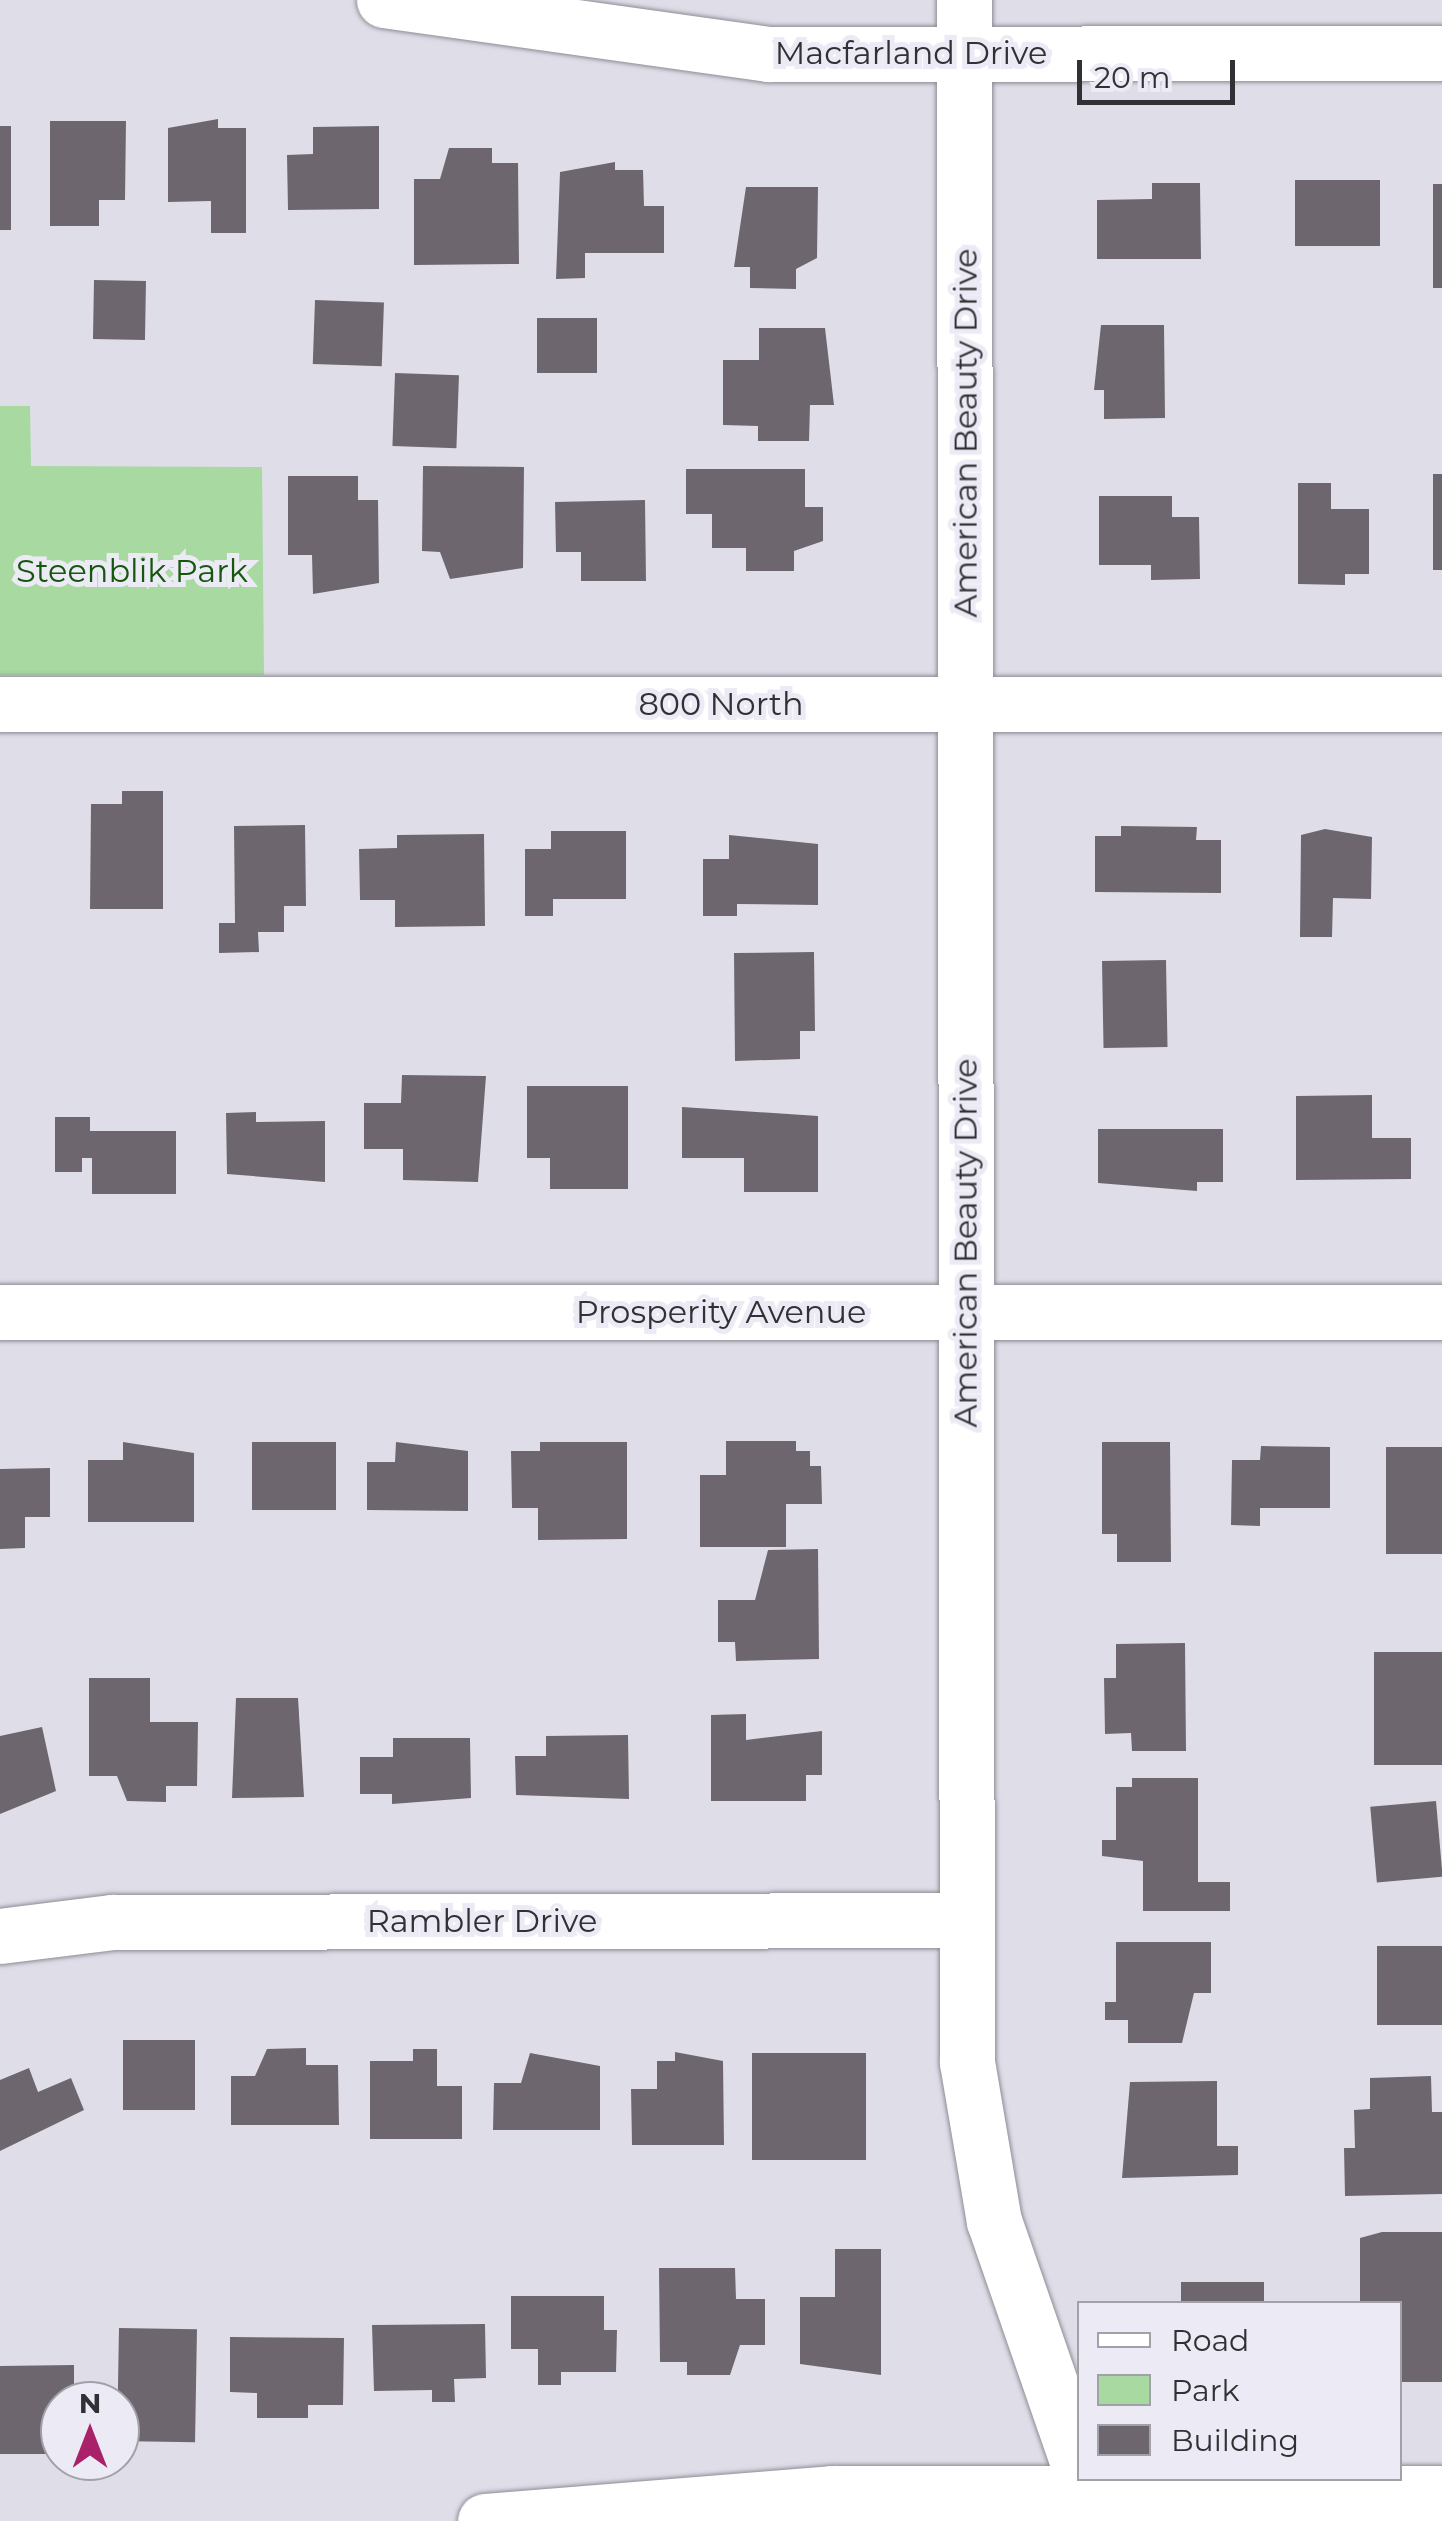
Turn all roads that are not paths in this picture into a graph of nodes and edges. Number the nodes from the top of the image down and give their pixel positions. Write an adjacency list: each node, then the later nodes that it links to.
1 (384, 0): 4 (street, Macfarland Drive)
2 (964, 0): 4 (street, American Beauty Drive)
3 (1442, 52): 4 (street, Macfarland Drive)
4 (965, 54): 6 (street, American Beauty Drive)
5 (0, 704): 6 (street, 800 North)
6 (966, 704): 7 (street, 800 North); 8 (street, American Beauty Drive)
7 (1442, 704)
8 (966, 1311): 9 (street, Prosperity Avenue); 10 (street, Prosperity Avenue); 11 (street, American Beauty Drive)
9 (0, 1312)
10 (1442, 1312)
11 (966, 1920): 12 (street, Rambler Drive); 13 (street, American Beauty Drive)
12 (0, 1936)
13 (1077, 2461)
14 (1088, 2490): 15 (street); 16 (street)
15 (1442, 2493)
16 (485, 2521)

